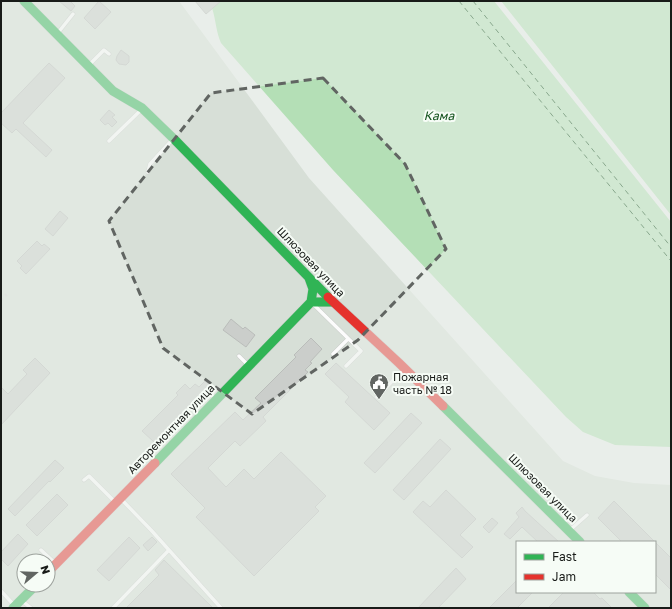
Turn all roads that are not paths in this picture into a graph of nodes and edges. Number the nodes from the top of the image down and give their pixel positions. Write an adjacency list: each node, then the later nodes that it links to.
1 (24, 1): 3 (street, Шлюзовая улица)
2 (73, 14): 3 (lane)
3 (57, 34): 5 (street, Шлюзовая улица)
4 (109, 54): 5 (lane)
5 (88, 66): 6 (street, Шлюзовая улица)
6 (142, 108): 7 (street, Шлюзовая улица); 8 (lane)
7 (174, 139): 9 (lane); 10 (street, Шлюзовая улица)
8 (109, 141)
9 (148, 172)
10 (309, 277): 11 (street); 12 (street, Шлюзовая улица)
11 (311, 302): 12 (street); 13 (lane); 16 (street, Авторемонтная улица)
12 (333, 302): 18 (street, Шлюзовая улица)
13 (348, 339): 14 (lane); 17 (lane)
14 (333, 354)
15 (239, 356): 16 (lane)
16 (249, 365): 21 (street, Авторемонтная улица)
17 (346, 366)
18 (405, 368): 19 (lane); 23 (street, Шлюзовая улица)
19 (377, 397)
20 (84, 480): 21 (lane)
21 (119, 501): 26 (lane); 28 (street, Авторемонтная улица)
22 (587, 515): 23 (lane)
23 (569, 530): 24 (street, Шлюзовая улица)
24 (579, 541)
25 (42, 550): 27 (lane)
26 (169, 550): 34 (lane); 35 (lane)
27 (45, 553)
28 (56, 564)
29 (1, 591): 32 (lane)
30 (28, 593): 32 (street)
31 (631, 593): 36 (street)
32 (17, 604): 33 (lane)
33 (31, 608)
34 (113, 608)
35 (221, 608)
36 (645, 608)

